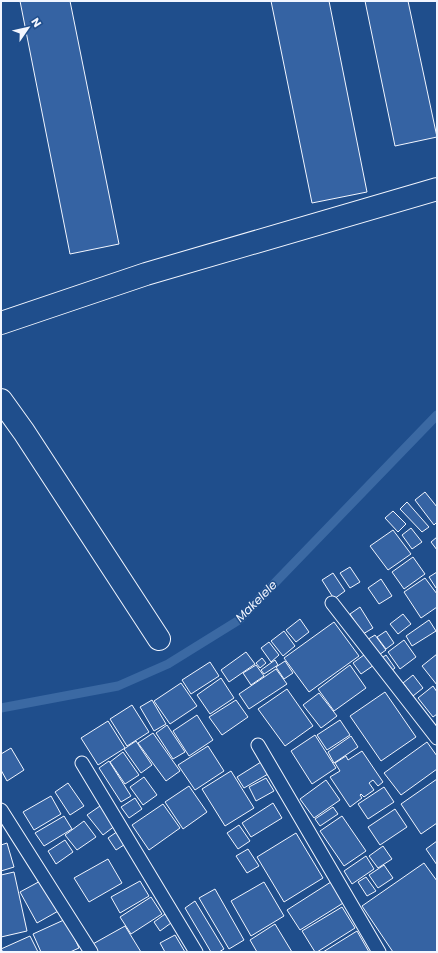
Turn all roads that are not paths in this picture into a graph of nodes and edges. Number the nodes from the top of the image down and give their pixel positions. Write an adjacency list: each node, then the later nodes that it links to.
1 (437, 189): 2 (street)
2 (1, 324)
3 (1, 400): 5 (street)
4 (332, 603): 6 (lane)
5 (159, 639)
6 (437, 738)
7 (258, 745): 12 (lane)
8 (82, 763): 11 (lane)
9 (1, 810): 10 (lane)
10 (91, 952)
11 (196, 952)
12 (379, 952)

